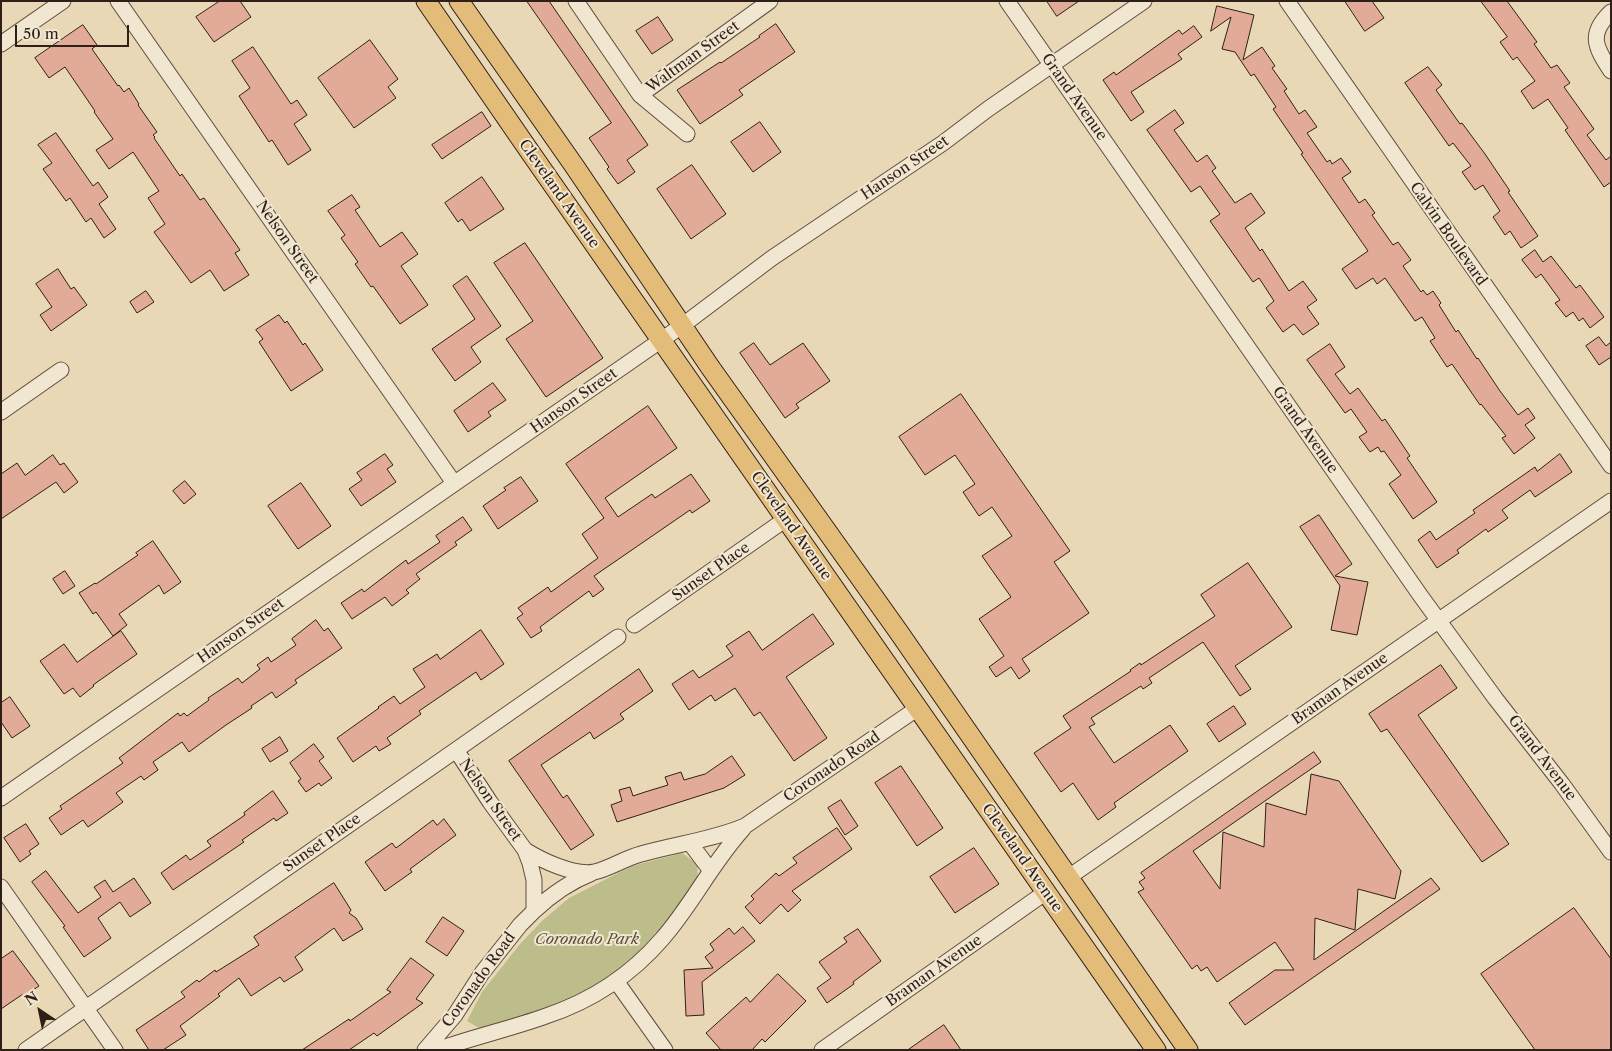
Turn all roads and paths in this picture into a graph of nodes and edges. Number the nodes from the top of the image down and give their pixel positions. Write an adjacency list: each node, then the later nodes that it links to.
1 (63, 1): 11 (street)
2 (118, 1): 21 (street, Nelson Street)
3 (426, 1): 17 (main road, Cleveland Avenue)
4 (458, 1): 16 (main road, Cleveland Avenue)
5 (576, 1): 14 (street)
6 (770, 1): 14 (street, Waltman Street)
7 (1007, 1): 12 (street, Grand Avenue)
8 (1144, 1): 12 (street, Hanson Street)
9 (1287, 1): 20 (street, Calvin Boulevard)
10 (1611, 12): 13 (street)
11 (1, 44)
12 (1051, 66): 16 (street, Hanson Street); 24 (street, Grand Avenue)
13 (1611, 71)
14 (640, 96): 15 (street)
15 (687, 134)
16 (683, 325): 17 (street, Hanson Street); 37 (main road, Cleveland Avenue)
17 (661, 340): 21 (street, Hanson Street); 23 (main road, Cleveland Avenue)
18 (61, 370): 19 (street)
19 (1, 412)
20 (1611, 466)
21 (454, 483): 29 (street, Hanson Street)
22 (1611, 501): 24 (street, Braman Avenue)
23 (786, 519): 25 (street, Sunset Place); 27 (main road, Cleveland Avenue)
24 (1439, 621): 34 (street, Grand Avenue); 37 (street, Braman Avenue)
25 (634, 625)
26 (618, 637): 28 (street, Sunset Place)
27 (918, 708): 30 (street, Coronado Road); 31 (main road, Cleveland Avenue)
28 (456, 750): 33 (street, Nelson Street); 43 (street, Sunset Place)
29 (1, 798)
30 (745, 826): 32 (street, Coronado Road); 35 (street, Coronado Road)
31 (1011, 842): 37 (main road); 39 (main road, Cleveland Avenue)
32 (690, 843): 35 (street); 36 (street, Coronado Road)
33 (525, 850): 36 (street, Coronado Road); 40 (street)
34 (1611, 852)
35 (711, 871): 42 (street, Coronado Road)
36 (593, 872): 40 (street, Coronado Road)
37 (1069, 877): 41 (main road, Cleveland Avenue)
38 (1, 887): 43 (street)
39 (1046, 892): 41 (main road); 49 (street, Braman Avenue); 50 (main road, Cleveland Avenue)
40 (534, 911): 46 (street, Coronado Road)
41 (1104, 928): 51 (main road, Cleveland Avenue)
42 (616, 981): 47 (street, Coronado Road); 48 (street)
43 (86, 1008): 44 (street, Sunset Place); 45 (street)
44 (26, 1050)
45 (114, 1050)
46 (425, 1050)
47 (437, 1050)
48 (665, 1050)
49 (822, 1050)
50 (1156, 1050)
51 (1188, 1050)

